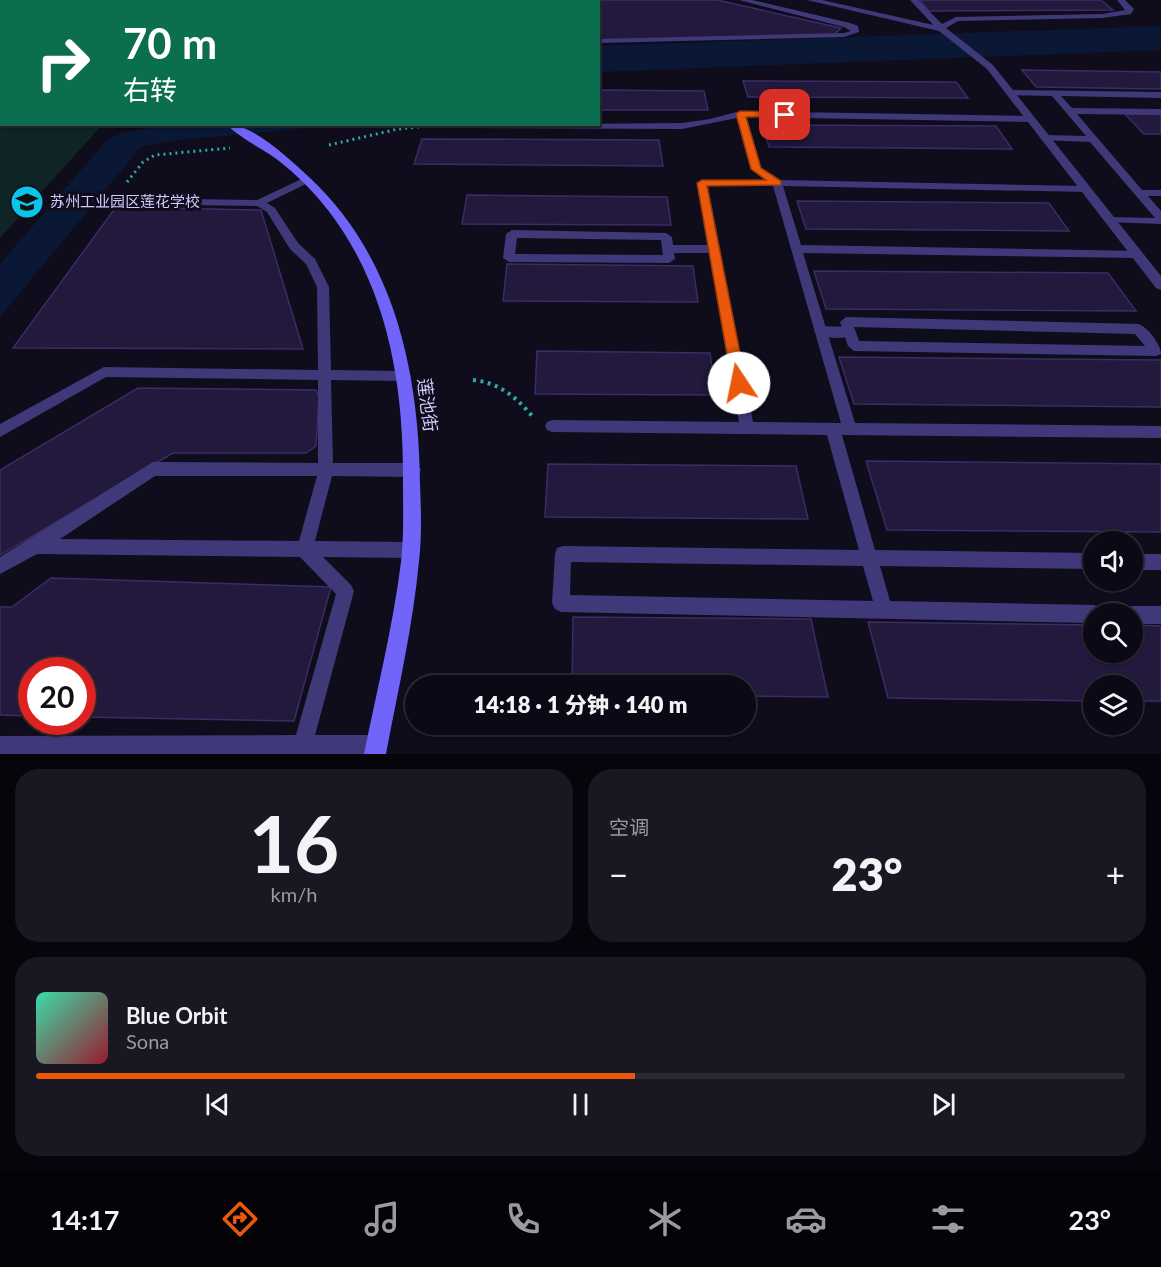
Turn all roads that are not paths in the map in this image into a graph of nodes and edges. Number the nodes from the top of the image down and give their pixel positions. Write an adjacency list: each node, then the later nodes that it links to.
1 (743, 0): 6 (lane)
2 (811, 0): 5 (street)
3 (914, 0): 5 (lane)
4 (1121, 0): 5 (street)
5 (942, 29): 7 (street)
6 (600, 41)
7 (1010, 93): 8 (lane); 13 (street)
8 (1054, 93): 9 (lane); 10 (lane)
9 (1161, 95)
10 (1069, 111): 11 (lane); 17 (lane)
11 (1161, 112)
12 (740, 114): 13 (lane); 14 (lane); 19 (lane)
13 (1030, 119): 16 (street)
14 (600, 125)
15 (235, 126): 18 (main road, 莲池街)
16 (1045, 138): 17 (lane); 20 (street)
17 (1093, 139): 21 (lane)
18 (306, 180): 24 (lane); 36 (main road, 莲池街)
19 (777, 183): 20 (lane); 28 (lane); 29 (lane)
20 (1086, 189): 26 (street)
21 (1139, 193): 22 (lane); 25 (lane)
22 (1161, 193)
23 (116, 201): 24 (lane)
24 (259, 202): 35 (lane)
25 (1161, 219): 26 (lane)
26 (1110, 220): 30 (street)
27 (668, 249): 27 (lane); 28 (lane)
28 (714, 249): 38 (lane)
29 (797, 249): 30 (lane); 32 (lane)
30 (1137, 254): 31 (street)
31 (1161, 285)
32 (821, 331): 33 (street); 40 (lane)
33 (849, 332): 34 (lane); 34 (lane)
34 (1154, 339)
35 (326, 375): 36 (lane); 41 (lane); 43 (lane)
36 (404, 376): 44 (main road, 莲池街)
37 (552, 426): 38 (lane)
38 (747, 428): 39 (lane)
39 (833, 429): 40 (lane); 48 (lane)
40 (850, 429): 42 (lane)
41 (0, 431)
42 (1161, 432)
43 (326, 470): 44 (lane); 45 (lane); 46 (lane)
44 (413, 470): 47 (main road, 莲池街)
45 (35, 546): 46 (lane); 52 (lane)
46 (305, 550): 47 (lane); 57 (lane)
47 (410, 550): 59 (main road, 莲池街)
48 (870, 558): 49 (lane); 53 (lane); 53 (lane)
49 (1083, 561)
50 (1143, 562): 51 (lane)
51 (1161, 562)
52 (0, 566)
53 (884, 610): 54 (lane)
54 (1083, 614)
55 (1143, 615): 56 (lane)
56 (1161, 615)
57 (303, 744): 58 (lane); 59 (lane)
58 (0, 746)
59 (376, 750)

